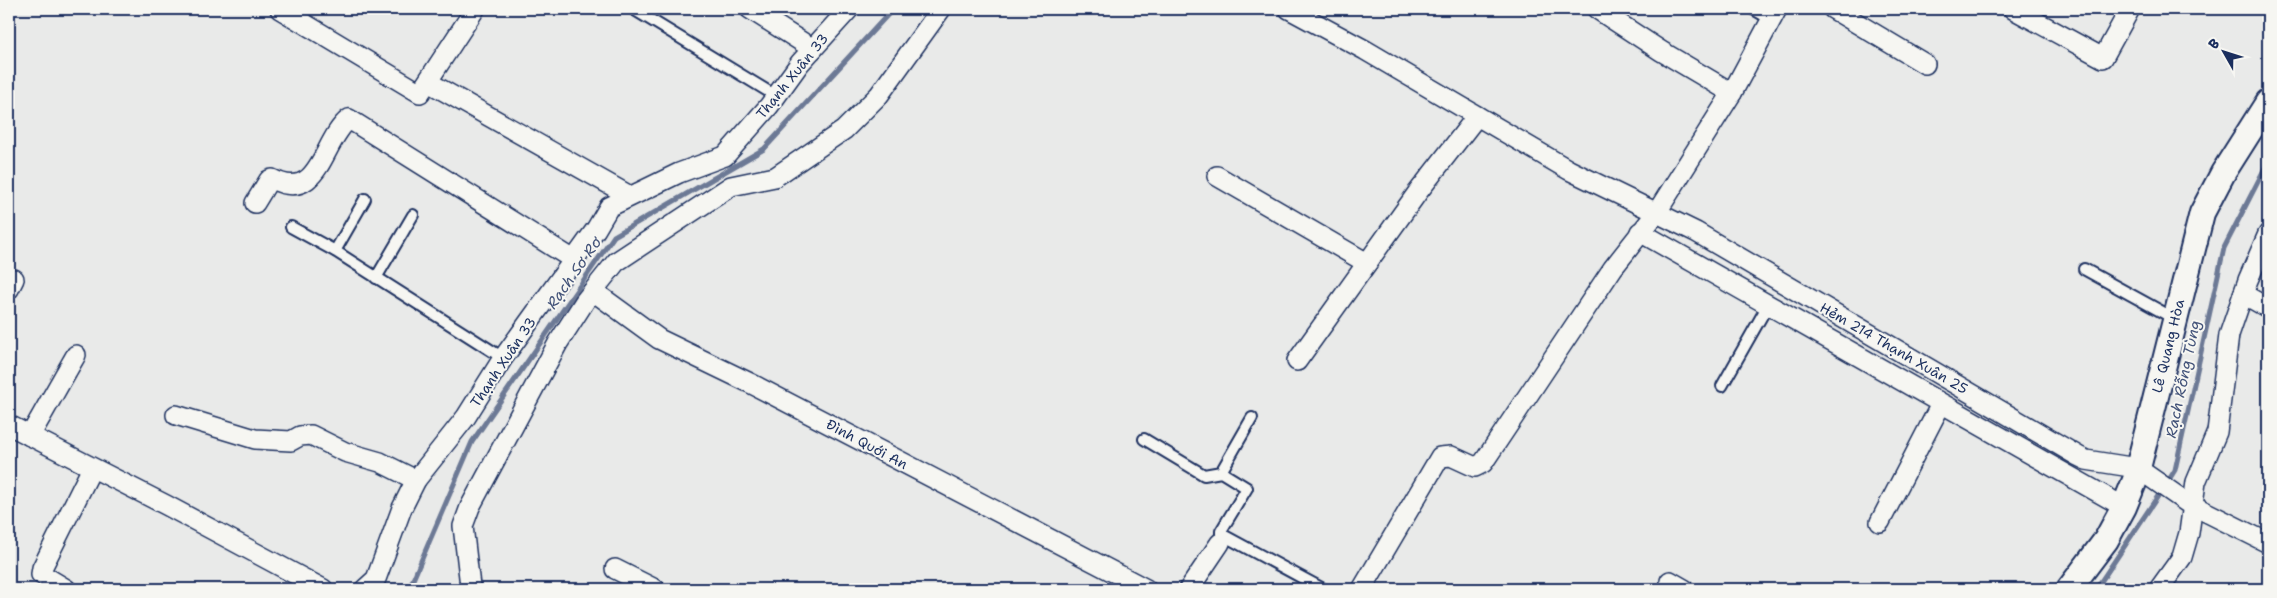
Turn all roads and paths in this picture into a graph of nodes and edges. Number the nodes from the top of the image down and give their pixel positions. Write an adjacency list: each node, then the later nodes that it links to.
1 (280, 9): 16 (street)
2 (475, 9): 16 (street)
3 (633, 9): 18 (lane)
4 (750, 9): 14 (street)
5 (849, 9): 14 (street, Thạnh Xuân 33)
6 (941, 9): 35 (street)
7 (1289, 9): 20 (street, Hẻm 214 Thạnh Xuân 25)
8 (1597, 9): 17 (street)
9 (1752, 9): 13 (lane)
10 (1833, 9): 15 (street)
11 (2013, 9): 12 (street)
12 (2130, 9)
13 (1774, 14): 17 (street)
14 (813, 49): 18 (street, Thạnh Xuân 33)
15 (1925, 64)
16 (428, 82): 22 (street)
17 (1732, 93): 25 (street)
18 (776, 96): 22 (street, Thạnh Xuân 33)
19 (2268, 102): 39 (street, Lê Quang Hòa)
20 (1477, 116): 25 (street, Hẻm 214 Thạnh Xuân 25); 32 (street)
21 (1217, 176): 32 (street)
22 (630, 196): 31 (street, Thạnh Xuân 33)
23 (365, 199): 30 (lane)
24 (254, 203): 31 (street)
25 (1657, 212): 28 (street); 52 (street, Hẻm 214 Thạnh Xuân 25)
26 (412, 215): 34 (lane)
27 (291, 226): 30 (lane)
28 (1640, 232): 37 (street); 68 (street)
29 (2268, 234): 36 (street)
30 (335, 251): 34 (lane)
31 (574, 260): 41 (street, Thạnh Xuân 33)
32 (1367, 263): 42 (street)
33 (2084, 269): 39 (lane)
34 (376, 278): 41 (lane)
35 (593, 290): 63 (street); 65 (street, Đình Quới An)
36 (2243, 294): 38 (street); 54 (street)
37 (1768, 305): 43 (lane); 44 (street)
38 (2268, 308)
39 (2175, 319): 52 (street, Lê Quang Hòa)
40 (76, 355): 48 (street)
41 (503, 358): 53 (street, Thạnh Xuân 33)
42 (1297, 361)
43 (1722, 386)
44 (1941, 404): 55 (street); 56 (street)
45 (176, 414): 53 (street)
46 (1252, 418): 51 (lane)
47 (9, 425): 48 (street)
48 (30, 436): 50 (street)
49 (1144, 440): 51 (lane)
50 (92, 468): 60 (street); 61 (street)
51 (1221, 472): 67 (lane)
52 (2139, 474): 54 (street); 55 (street, Lê Quang Hòa)
53 (416, 480): 62 (street, Thạnh Xuân 33)
54 (2190, 504): 58 (street); 70 (street)
55 (2124, 507): 69 (street, Lê Quang Hòa)
56 (1880, 522)
57 (1220, 543): 66 (street)
58 (2268, 543)
59 (615, 569): 64 (street)
60 (66, 589)
61 (323, 589)
62 (365, 589)
63 (469, 589)
64 (655, 589)
65 (1146, 589)
66 (1189, 589)
67 (1323, 589)
68 (1362, 589)
69 (2069, 589)
70 (2159, 589)

